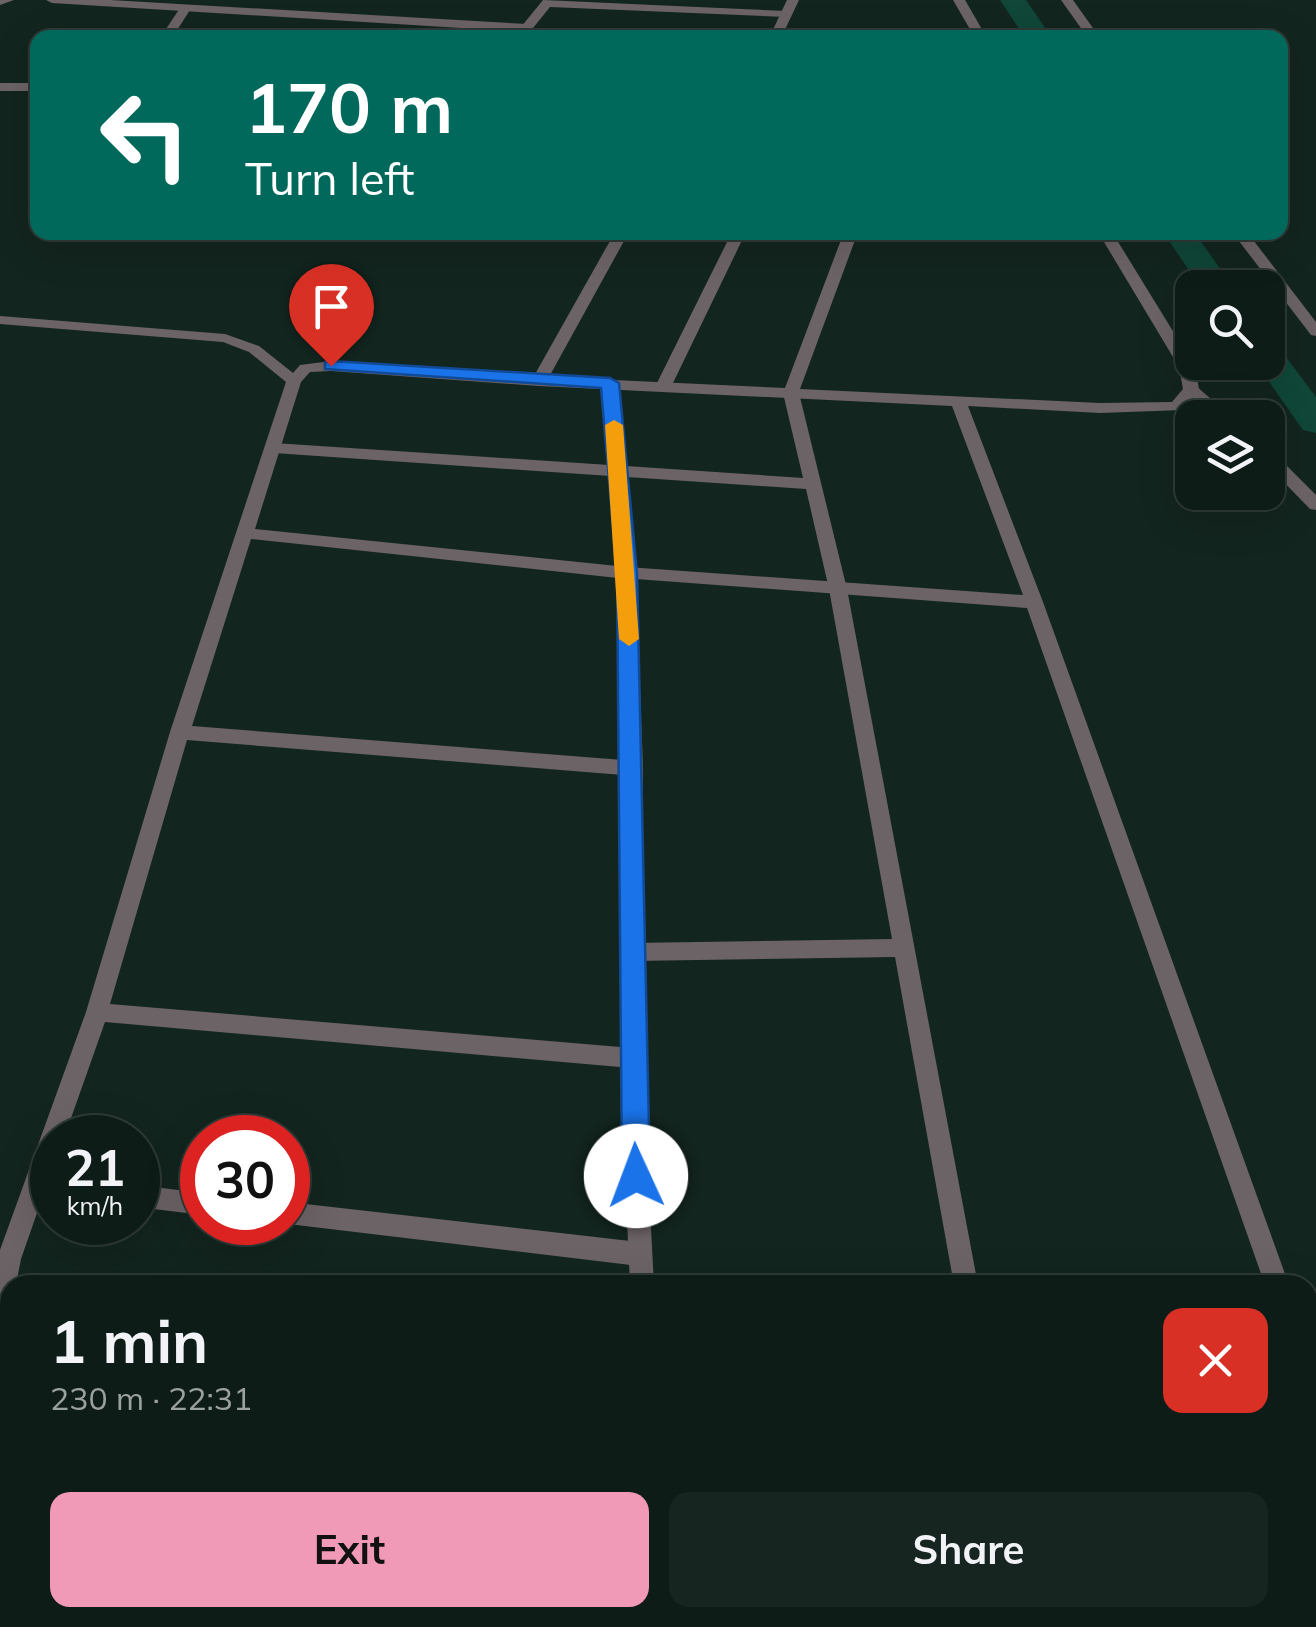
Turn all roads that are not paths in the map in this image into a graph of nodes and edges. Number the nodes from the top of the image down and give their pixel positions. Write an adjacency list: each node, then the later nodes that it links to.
1 (8, 0): 7 (street)
2 (52, 0): 8 (street)
3 (793, 0): 9 (street)
4 (959, 0): 14 (street)
5 (1068, 0): 15 (street)
6 (548, 1): 9 (street); 12 (street)
7 (0, 2)
8 (184, 10): 10 (street); 11 (street)
9 (786, 14): 13 (street)
10 (171, 30)
11 (479, 30)
12 (525, 30)
13 (779, 30)
14 (976, 30)
15 (1089, 30)
16 (0, 87): 17 (street)
17 (30, 87)
18 (618, 240): 25 (street)
19 (735, 240): 28 (street)
20 (848, 240): 30 (street)
21 (1110, 240): 29 (street)
22 (1245, 240): 24 (street)
23 (0, 320): 26 (street)
24 (1316, 332)
25 (539, 380): 26 (street); 27 (street)
26 (294, 381): 33 (street)
27 (610, 383): 28 (street); 34 (street)
28 (664, 385): 30 (street)
29 (1191, 390): 31 (street); 32 (street)
30 (791, 393): 32 (street); 36 (street)
31 (1203, 400)
32 (958, 401): 41 (street)
33 (274, 448): 34 (street); 38 (street)
34 (618, 474): 36 (street); 39 (street)
35 (1285, 474): 37 (street)
36 (812, 484): 40 (street)
37 (1316, 505)
38 (244, 533): 39 (street); 42 (street)
39 (627, 573): 40 (street); 43 (street)
40 (838, 590): 41 (street); 44 (street)
41 (1034, 602): 55 (street)
42 (180, 732): 43 (street); 46 (street)
43 (632, 768): 45 (street)
44 (904, 948): 45 (street); 54 (street)
45 (632, 952): 47 (street)
46 (97, 1012): 47 (street); 48 (street)
47 (632, 1058): 51 (street)
48 (65, 1115)
49 (30, 1213): 52 (street)
50 (310, 1217): 51 (street)
51 (639, 1254): 53 (street)
52 (6, 1275)
53 (641, 1275)
54 (964, 1275)
55 (1273, 1275)

